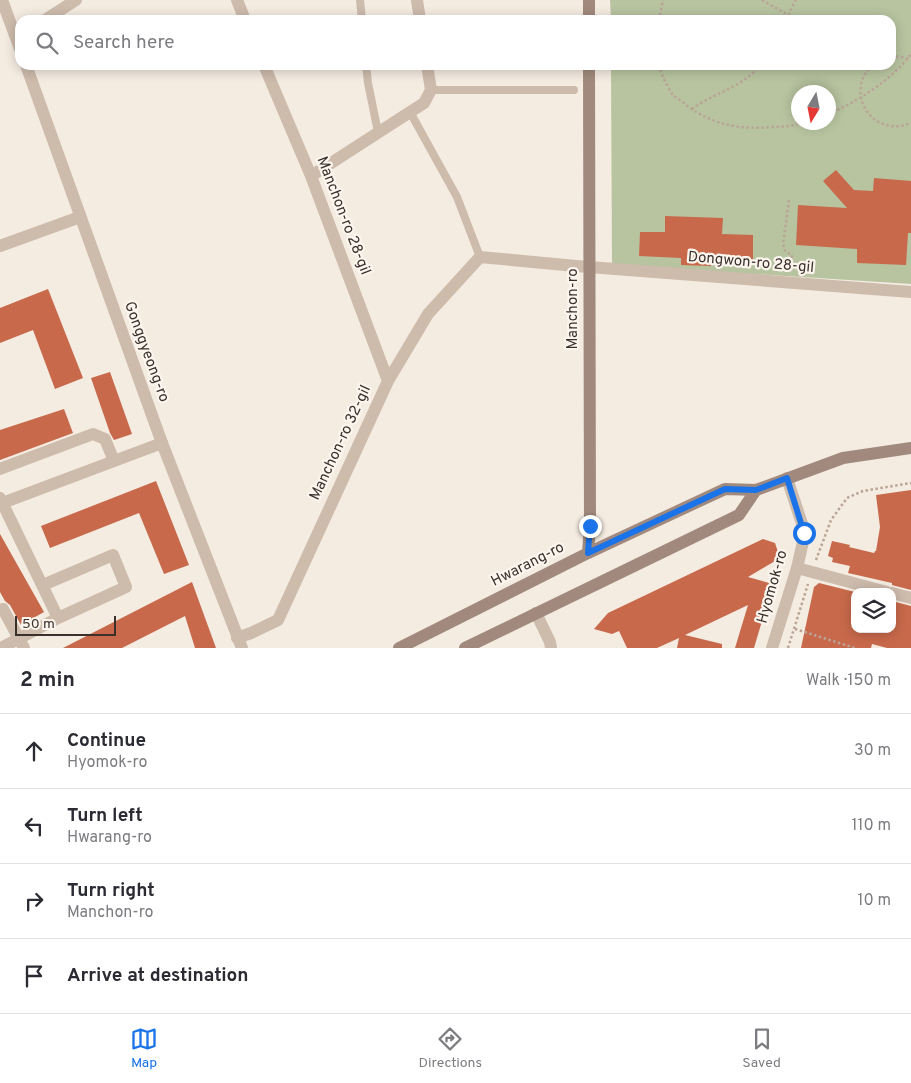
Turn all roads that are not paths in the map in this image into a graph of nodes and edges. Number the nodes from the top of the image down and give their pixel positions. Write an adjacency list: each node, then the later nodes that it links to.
1 (2, 0): 12 (street)
2 (76, 0): 7 (street)
3 (237, 0): 8 (street)
4 (360, 0): 9 (lane)
5 (417, 0): 10 (street)
6 (589, 0): 11 (main road)
7 (53, 15)
8 (243, 15)
9 (362, 15)
10 (419, 15)
11 (589, 15)
12 (15, 32)
13 (28, 70): 23 (street, Gonggyeong-ro)
14 (266, 70): 22 (street, Manchon-ro 28-gil)
15 (367, 70): 21 (lane)
16 (428, 70): 18 (street)
17 (589, 70): 26 (main road, Manchon-ro)
18 (432, 90): 19 (lane); 20 (street)
19 (574, 90)
20 (410, 112): 21 (street); 25 (lane)
21 (378, 132): 22 (street)
22 (311, 176): 28 (street, Manchon-ro 28-gil)
23 (80, 217): 24 (street); 29 (street, Gonggyeong-ro)
24 (0, 246)
25 (480, 257): 26 (street); 28 (street, Manchon-ro 32-gil)
26 (589, 266): 27 (street, Dongwon-ro 28-gil); 36 (main road, Manchon-ro)
27 (911, 292)
28 (388, 380): 46 (street, Manchon-ro 32-gil)
29 (162, 442): 31 (street); 46 (street, Gonggyeong-ro)
30 (911, 448): 33 (main road, Hwarang-ro)
31 (114, 461): 32 (street); 35 (street)
32 (0, 469)
33 (787, 478): 34 (main road, Hwarang-ro); 37 (street, Hyomok-ro)
34 (756, 490): 36 (main road, Hwarang-ro); 43 (main road)
35 (1, 502): 38 (street)
36 (588, 553): 48 (main road, Hwarang-ro)
37 (796, 568): 39 (street); 51 (street, Hyomok-ro)
38 (43, 585): 44 (street); 44 (street)
39 (872, 588)
40 (896, 594): 41 (street)
41 (911, 598)
42 (0, 610): 45 (street)
43 (536, 613): 49 (main road); 50 (street)
44 (58, 618): 45 (street)
45 (22, 643): 47 (street)
46 (239, 643)
47 (1, 648)
48 (400, 648)
49 (465, 648)
50 (551, 648)
51 (772, 648)

